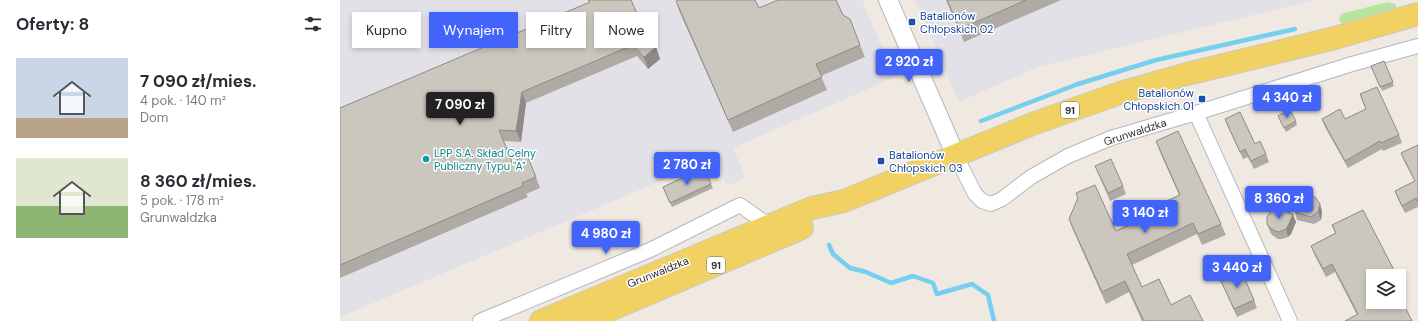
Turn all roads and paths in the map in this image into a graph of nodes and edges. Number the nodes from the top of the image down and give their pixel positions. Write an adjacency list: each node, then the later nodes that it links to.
1 (888, 0): 5 (street)
2 (1418, 14): 5 (main road, Grunwaldzka / 91)
3 (1418, 46): 4 (street, Grunwaldzka)
4 (1196, 113): 5 (street, Grunwaldzka); 11 (street)
5 (956, 156): 6 (main road, Grunwaldzka / 91)
6 (844, 201): 7 (main road, Grunwaldzka / 91); 10 (main road, Grunwaldzka / 91)
7 (768, 225): 8 (street); 9 (main road, Grunwaldzka / 91)
8 (480, 321)
9 (541, 321)
10 (584, 321)
11 (1290, 321)

